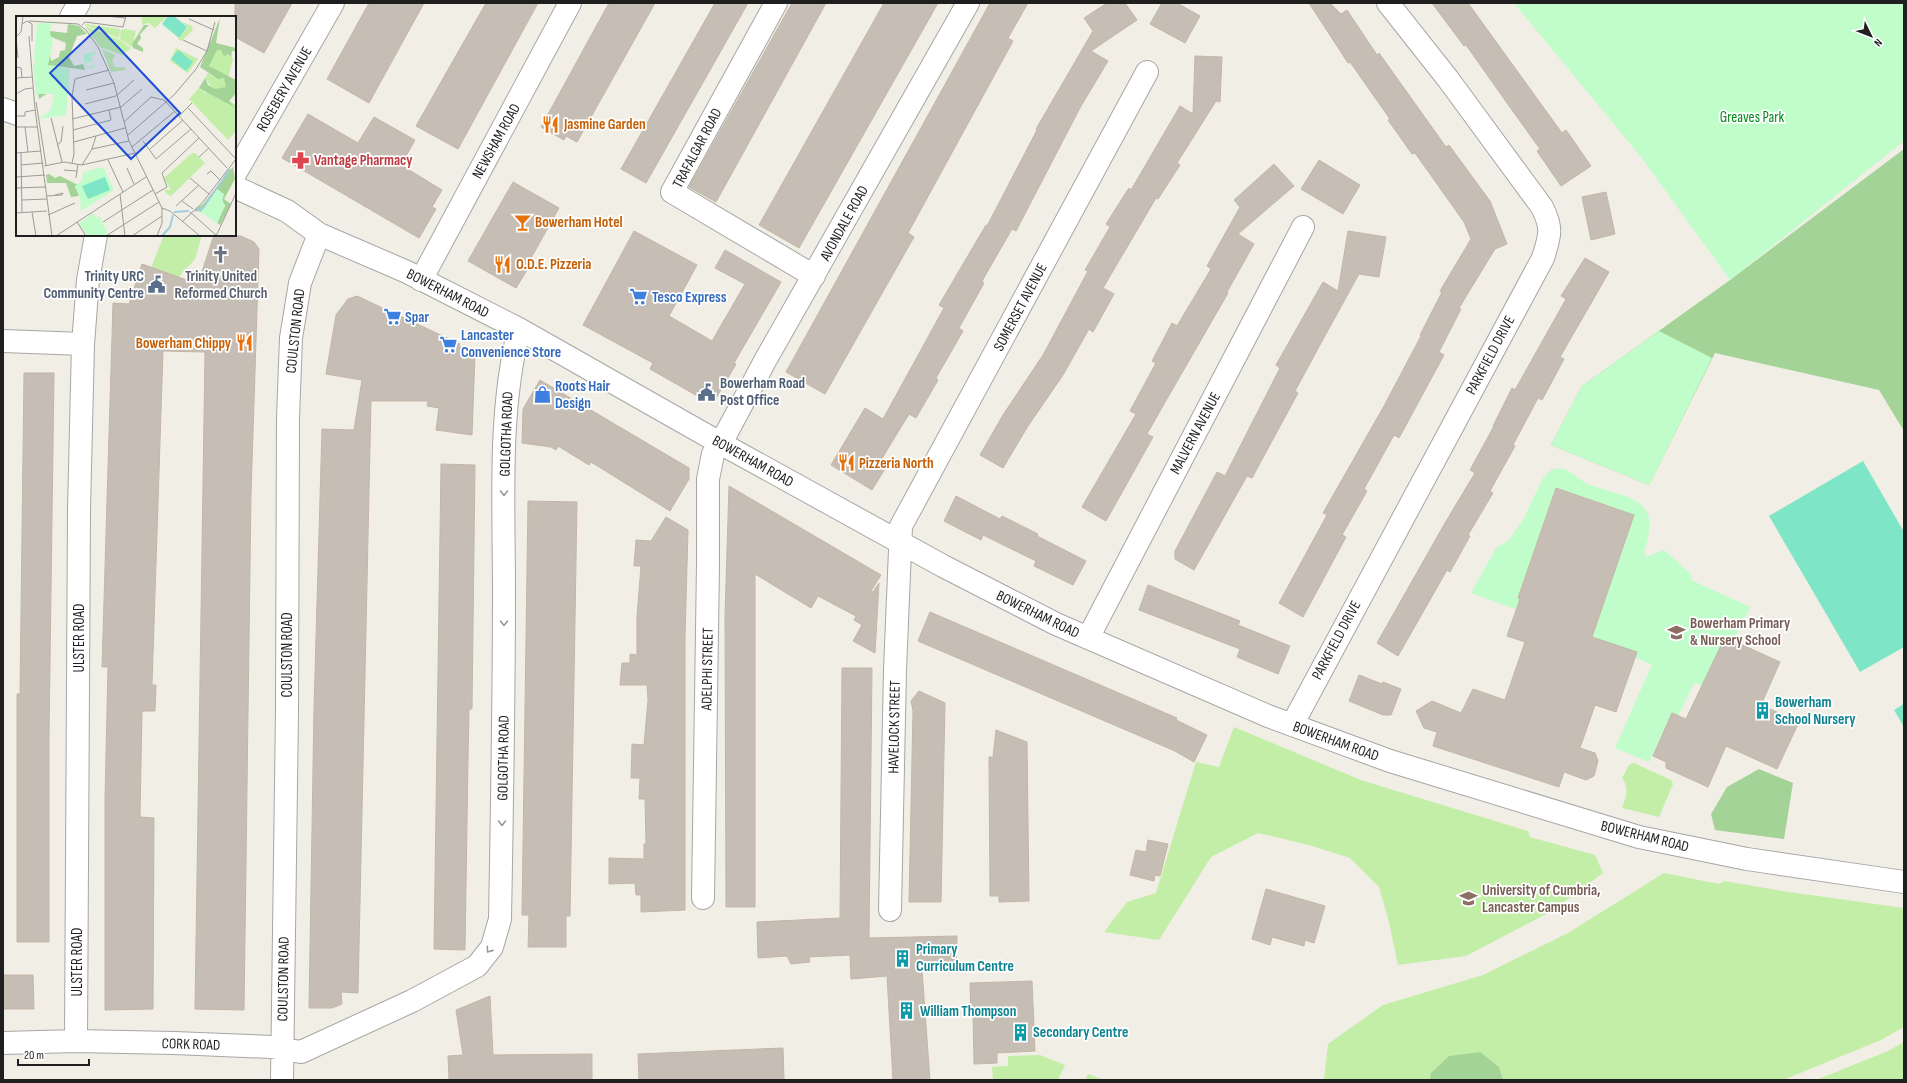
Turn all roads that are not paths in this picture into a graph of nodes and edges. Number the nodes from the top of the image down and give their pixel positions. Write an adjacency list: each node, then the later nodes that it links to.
1 (79, 3): 7 (street)
2 (333, 3): 11 (street, ROSEBERY AVENUE)
3 (570, 3): 17 (street, NEWSHAM ROAD)
4 (776, 3): 16 (street, TRAFALGAR ROAD)
5 (968, 3): 16 (street, AVONDALE ROAD)
6 (1388, 3): 24 (street, PARKFIELD DRIVE)
7 (72, 16)
8 (1147, 72): 22 (street, SOMERSET AVENUE)
9 (3, 110): 10 (street)
10 (16, 114)
11 (236, 172)
12 (236, 187): 14 (street, BOWERHAM ROAD)
13 (1303, 227): 23 (street, MALVERN AVENUE)
14 (319, 234): 17 (street, BOWERHAM ROAD); 30 (street, COULSTON ROAD)
15 (96, 236): 20 (street, ULSTER ROAD)
16 (814, 276): 21 (street, AVONDALE ROAD)
17 (421, 280): 18 (street, BOWERHAM ROAD)
18 (519, 329): 21 (street, BOWERHAM ROAD); 30 (street, GOLGOTHA ROAD, one-way to 30)
19 (3, 341): 20 (street)
20 (83, 344): 28 (street, ULSTER ROAD)
21 (720, 443): 22 (street, BOWERHAM ROAD); 26 (street, ADELPHI STREET)
22 (900, 543): 23 (street, BOWERHAM ROAD); 27 (street, HAVELOCK STREET)
23 (1088, 638): 24 (street, BOWERHAM ROAD)
24 (1292, 725): 25 (street, BOWERHAM ROAD)
25 (1904, 882)
26 (703, 898)
27 (890, 910)
28 (76, 1042): 29 (street, CORK ROAD); 30 (street, CORK ROAD)
29 (3, 1043)
30 (282, 1049): 31 (street, COULSTON ROAD)
31 (282, 1080)

